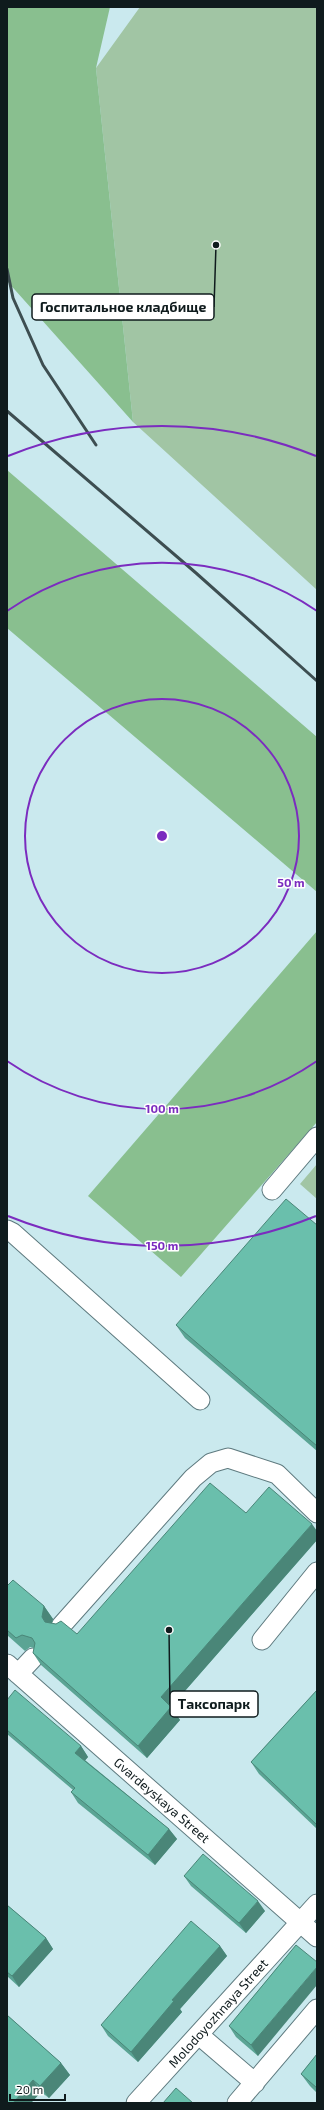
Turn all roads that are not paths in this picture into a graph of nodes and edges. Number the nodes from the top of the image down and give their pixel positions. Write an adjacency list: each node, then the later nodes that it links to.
1 (317, 1137): 2 (street)
2 (272, 1190)
3 (7, 1230): 4 (street)
4 (200, 1400)
5 (317, 1513): 7 (street)
6 (317, 1572): 8 (street)
7 (61, 1626)
8 (262, 1640)
9 (33, 1658): 10 (street)
10 (12, 1669): 12 (street, Gvardeyskaya Street)
11 (317, 1904): 12 (street, Molodoyozhnaya Street)
12 (300, 1921): 13 (street, Gvardeyskaya Street); 15 (street, Molodoyozhnaya Street)
13 (317, 1937)
14 (317, 2008): 16 (street)
15 (199, 2035): 16 (street); 17 (street, Molodoyozhnaya Street)
16 (254, 2083): 18 (street)
17 (136, 2103)
18 (237, 2103)

